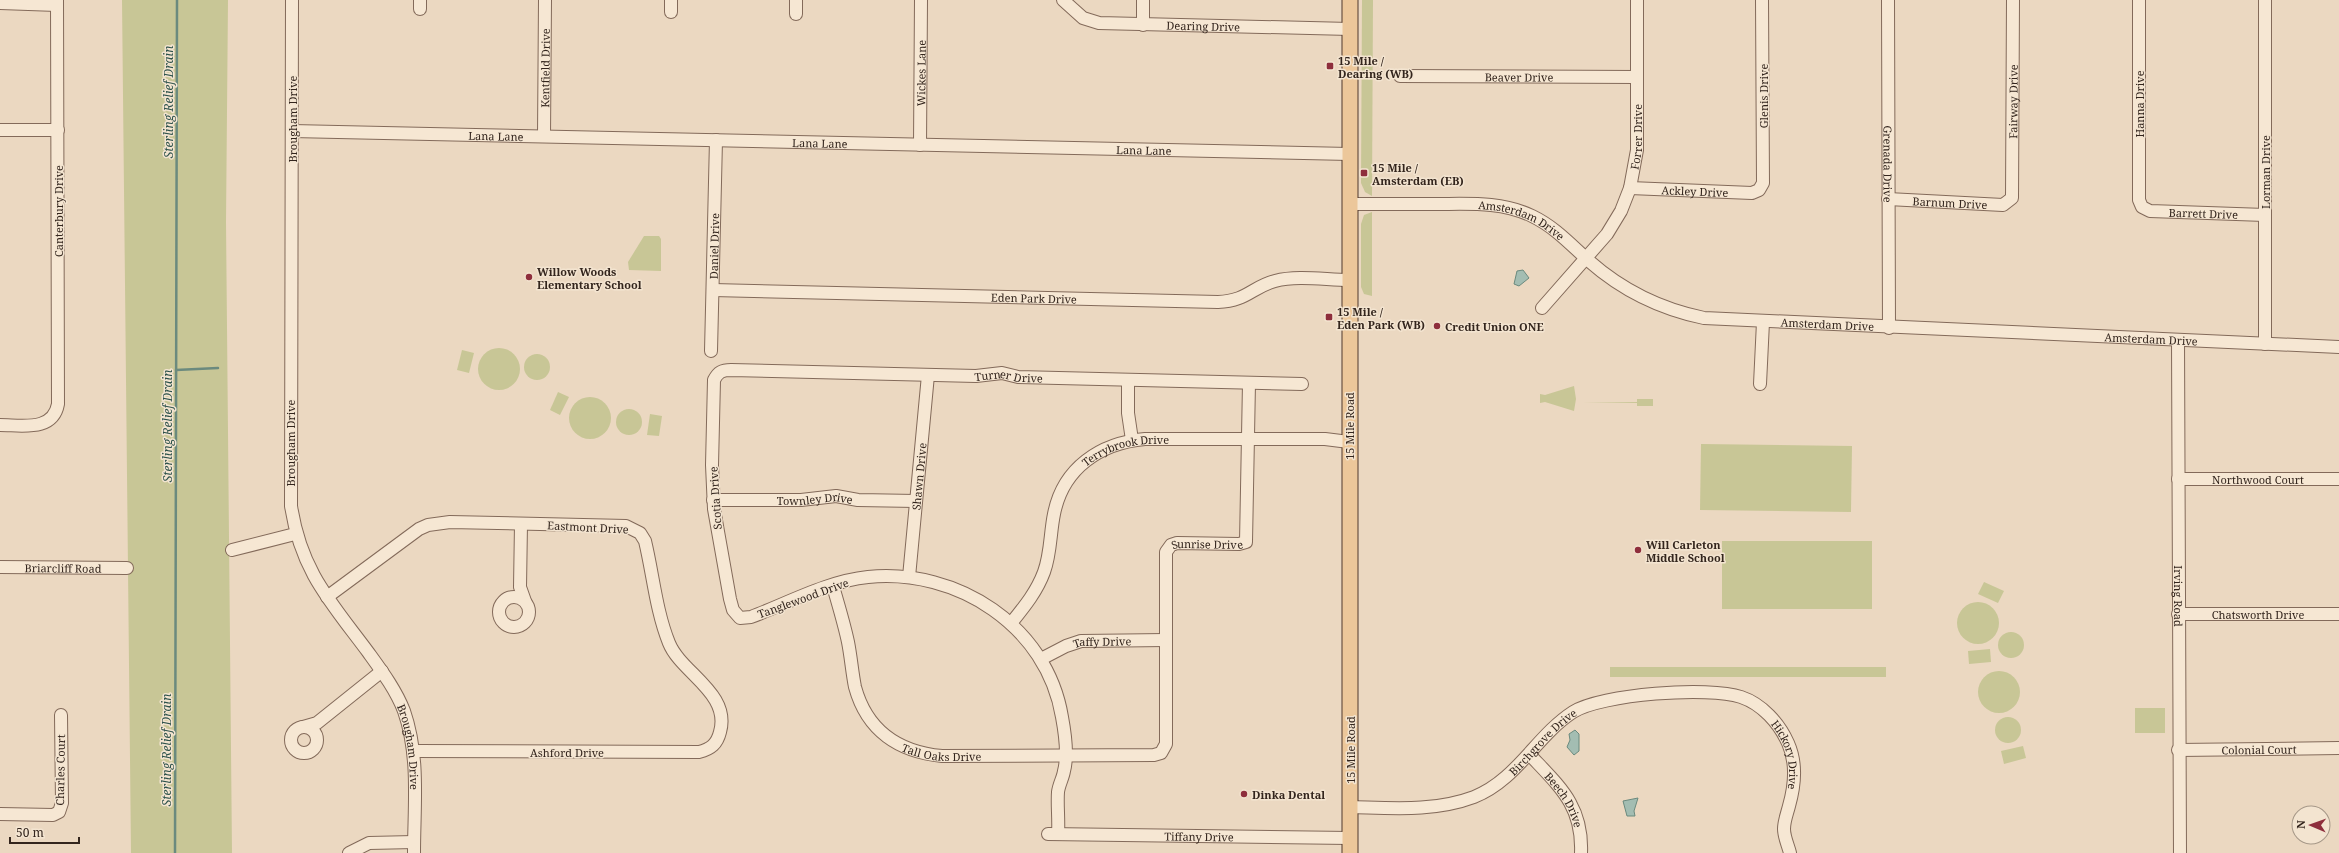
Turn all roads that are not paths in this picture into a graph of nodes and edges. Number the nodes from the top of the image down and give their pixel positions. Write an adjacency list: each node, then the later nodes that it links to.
1 (292, 0): 23 (street, Brougham Drive)
2 (545, 0): 24 (street, Kentfield Drive)
3 (796, 0): 16 (street)
4 (921, 0): 26 (street, Wickes Lane)
5 (1063, 0): 17 (street, Dearing Drive)
6 (1144, 0): 17 (street)
7 (1350, 0): 18 (main road, 15 Mile Road)
8 (1637, 0): 20 (street, Forrer Drive)
9 (1762, 0): 29 (street, Glenis Drive)
10 (1888, 0): 30 (street, Grenada Drive)
11 (2013, 0): 31 (street, Fairway Drive)
12 (2139, 0): 33 (street, Hanna Drive)
13 (2264, 0): 34 (street, Lorman Drive)
14 (57, 2): 15 (street); 22 (street, Canterbury Drive)
15 (0, 4)
16 (796, 14)
17 (1143, 25): 18 (street, Dearing Drive)
18 (1350, 29): 27 (main road, 15 Mile Road)
19 (1400, 76): 20 (street, Beaver Drive)
20 (1637, 77): 28 (street, Forrer Drive)
21 (0, 130): 22 (street)
22 (58, 130): 51 (street, Canterbury Drive)
23 (292, 130): 24 (street, Lana Lane); 60 (street, Brougham Drive)
24 (544, 136): 25 (street, Lana Lane)
25 (716, 140): 26 (street, Lana Lane); 37 (street, Daniel Drive)
26 (920, 145): 27 (street, Lana Lane)
27 (1349, 154): 32 (main road, 15 Mile Road)
28 (1630, 188): 29 (street, Ackley Drive); 35 (street, Forrer Drive)
29 (1759, 190)
30 (1888, 199): 31 (street, Barnum Drive); 40 (street, Grenada Drive)
31 (2010, 201)
32 (1349, 204): 35 (street, Amsterdam Drive); 36 (main road, 15 Mile Road)
33 (2142, 207): 34 (street, Barrett Drive)
34 (2265, 216): 42 (street, Lorman Drive)
35 (1587, 259): 38 (street, Forrer Drive); 39 (street, Amsterdam Drive)
36 (1349, 280): 37 (street, Eden Park Drive); 54 (main road, 15 Mile Road)
37 (713, 290): 44 (street, Daniel Drive)
38 (1542, 308)
39 (1763, 322): 40 (street, Amsterdam Drive); 50 (street)
40 (1889, 328): 41 (street, Amsterdam Drive)
41 (2178, 340): 42 (street, Amsterdam Drive); 55 (street, Irving Road)
42 (2266, 344): 43 (street, Amsterdam Drive)
43 (2339, 347)
44 (711, 351)
45 (717, 374): 46 (street, Turner Drive); 57 (street, Scotia Drive)
46 (928, 375): 47 (street, Turner Drive); 58 (street, Shawn Drive)
47 (1128, 380): 48 (street, Turner Drive); 52 (street)
48 (1249, 383): 49 (street, Turner Drive); 53 (street, Sunrise Drive)
49 (1302, 384)
50 (1760, 384)
51 (0, 425)
52 (1132, 440): 53 (street, Terrybrook Drive); 71 (street, Terrybrook Drive)
53 (1248, 440): 54 (street, Terrybrook Drive); 72 (street, Sunrise Drive)
54 (1349, 442): 87 (main road, 15 Mile Road)
55 (2178, 479): 56 (street, Northwood Court); 68 (street, Irving Road)
56 (2339, 479)
57 (713, 500): 58 (street, Townley Drive); 70 (street, Scotia Drive)
58 (916, 501): 64 (street, Shawn Drive)
59 (521, 524): 66 (street); 67 (street, Eastmont Drive); 80 (street, Eastmont Drive)
60 (295, 534): 61 (street); 67 (street, Brougham Drive)
61 (232, 550)
62 (0, 567): 63 (street, Briarcliff Road)
63 (127, 568)
64 (909, 577): 65 (street, Tanglewood Drive); 71 (street, Tanglewood Drive)
65 (833, 586): 70 (street, Tanglewood Drive); 85 (street, Tall Oaks Drive)
66 (520, 595)
67 (327, 597): 74 (street, Brougham Drive)
68 (2178, 614): 69 (street, Chatsworth Drive); 82 (street, Irving Road)
69 (2339, 614)
70 (740, 618)
71 (1012, 622): 73 (street, Tanglewood Drive)
72 (1166, 640): 73 (street, Taffy Drive); 84 (street, Sunrise Drive)
73 (1041, 659): 85 (street, Tanglewood Drive)
74 (382, 671): 77 (street); 83 (street, Brougham Drive)
75 (1741, 697): 86 (street, Birchgrove Drive); 94 (street, Hickory Drive)
76 (61, 715): 88 (street, Charles Court)
77 (317, 722): 78 (street); 79 (street)
78 (303, 727): 79 (street); 79 (street)
79 (317, 736)
80 (717, 742): 83 (street, Ashford Drive)
81 (2339, 748): 82 (street, Colonial Court)
82 (2178, 750): 95 (street, Irving Road)
83 (414, 751): 91 (street, Brougham Drive)
84 (1163, 752): 85 (street, Tall Oaks Drive)
85 (1065, 755): 89 (street, Tanglewood Drive)
86 (1530, 755): 87 (street, Birchgrove Drive); 93 (street, Beech Drive)
87 (1350, 807): 90 (main road, 15 Mile Road)
88 (0, 814)
89 (1053, 834): 90 (street, Tiffany Drive)
90 (1350, 846)
91 (414, 848): 92 (street)
92 (349, 853)
93 (1581, 853)
94 (1790, 853)
95 (2180, 853)

